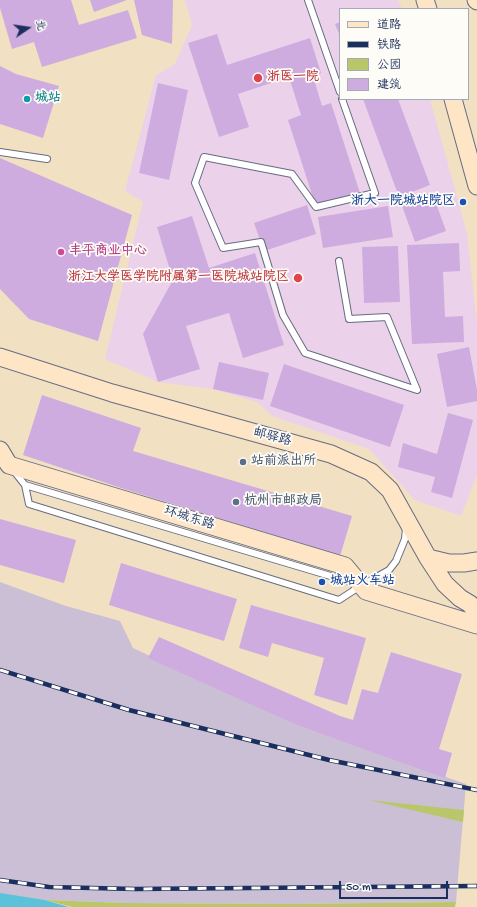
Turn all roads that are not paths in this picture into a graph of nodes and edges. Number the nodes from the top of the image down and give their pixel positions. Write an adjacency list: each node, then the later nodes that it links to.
1 (308, 0): 2 (lane)
2 (339, 89)
3 (342, 100): 8 (lane)
4 (453, 100): 7 (street)
5 (0, 152): 6 (lane)
6 (47, 159)
7 (477, 186)
8 (339, 261)
9 (0, 357): 13 (street, 邮驿路)
10 (0, 450): 11 (street)
11 (5, 466): 12 (lane); 16 (street, 环城东路)
12 (25, 485): 16 (lane, 环城东路); 16 (lane)
13 (408, 520): 14 (street, 邮驿路); 16 (lane)
14 (428, 558): 15 (street); 17 (street, 邮驿路)
15 (477, 561)
16 (362, 585): 18 (street, 环城东路)
17 (477, 613)
18 (477, 625)

